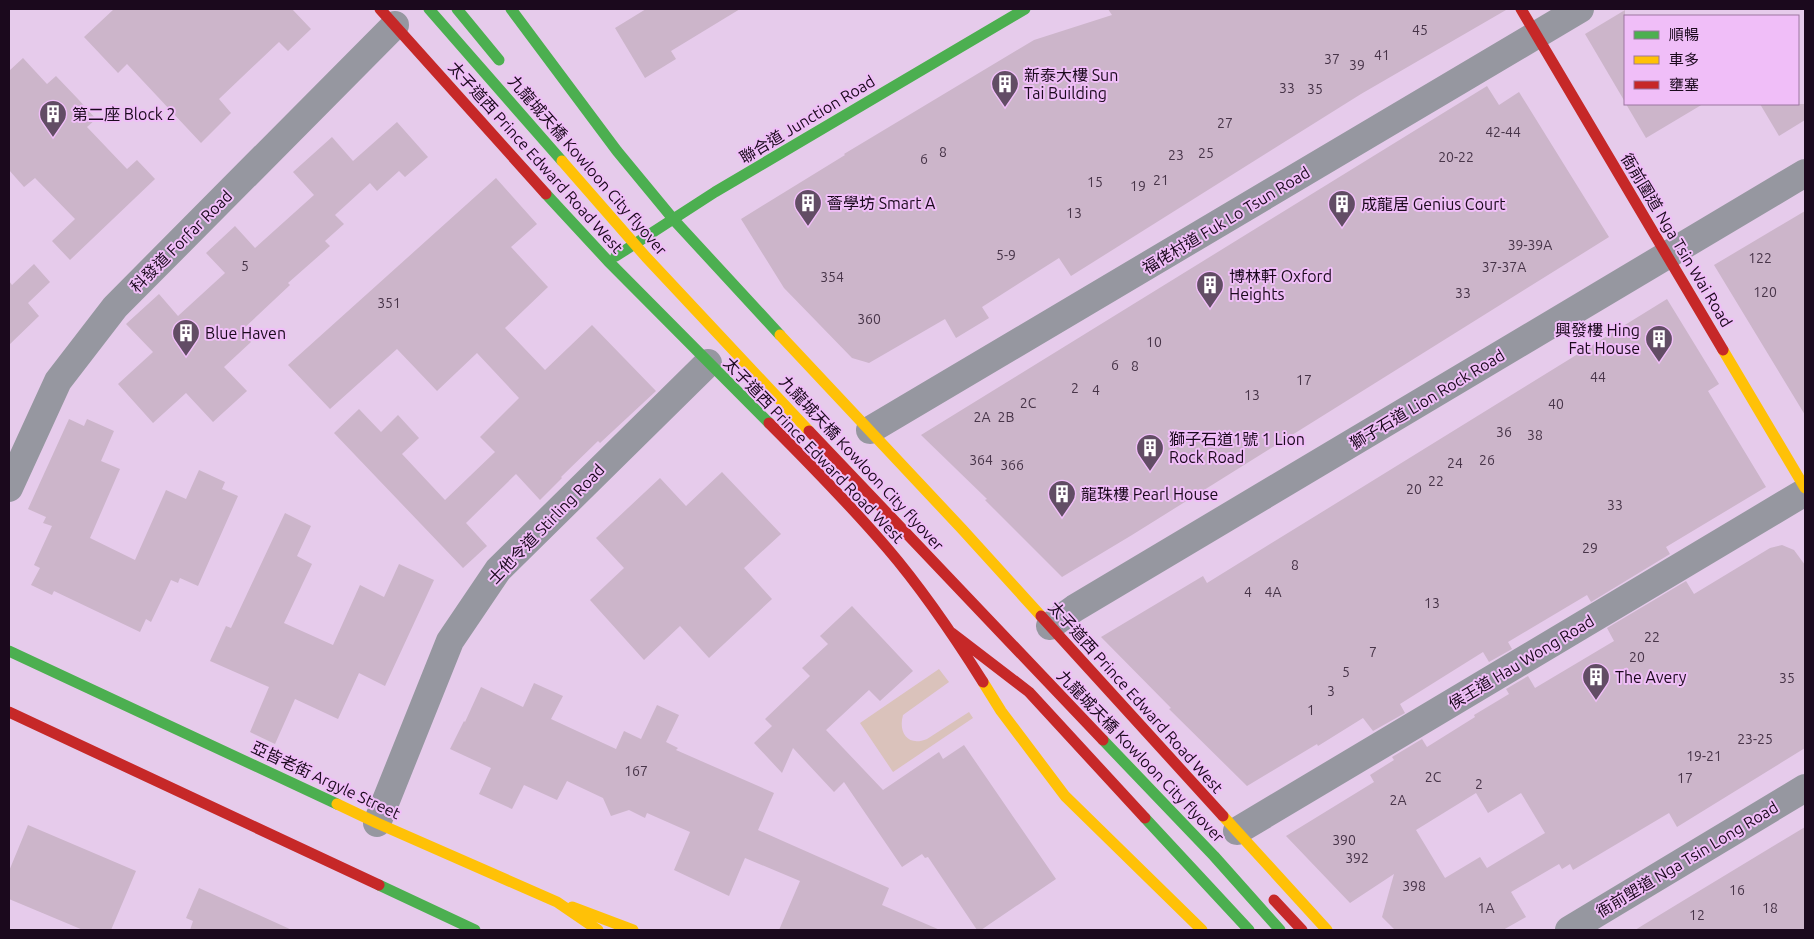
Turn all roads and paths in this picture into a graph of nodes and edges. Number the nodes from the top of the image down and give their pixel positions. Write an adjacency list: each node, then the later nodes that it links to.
1 (429, 9): 35 (main road, 九龍城天橋 Kowloon City flyover, bridge)
2 (457, 9): 9 (main road, 九龍城天橋 Kowloon City flyover, bridge)
3 (511, 9): 11 (main road, 太子道西 Prince Edward Road West)
4 (1025, 9): 11 (main road, 聯合道 Junction Road)
5 (1521, 9): 8 (main road, 衙前圍道 Nga Tsin Wai Road)
6 (1580, 9): 8 (street, 福佬村道 Fuk Lo Tsun Road)
7 (387, 17): 15 (main road, 太子道西 Prince Edward Road West); 18 (street, 科發道 Forfar Road)
8 (1536, 35): 14 (main road, 衙前圍道 Nga Tsin Wai Road); 17 (street, 福佬村道 Fuk Lo Tsun Road)
9 (504, 65)
10 (1805, 174): 14 (street, 獅子石道 Lion Rock Road)
11 (674, 220): 15 (main road, 聯合道 Junction Road); 17 (main road, 太子道西 Prince Edward Road West)
12 (638, 222): 13 (main road, 九龍城天橋 Kowloon City flyover)
13 (657, 245)
14 (1668, 255): 19 (main road, 衙前圍道 Nga Tsin Wai Road); 21 (street, 獅子石道 Lion Rock Road)
15 (608, 261): 16 (main road, 太子道西 Prince Edward Road West)
16 (708, 363): 22 (main road, 太子道西 Prince Edward Road West); 26 (street, 士他令道 Stirling Road)
17 (870, 430): 21 (main road, 太子道西 Prince Edward Road West)
18 (9, 488)
19 (1805, 488)
20 (1805, 492): 27 (street, 侯王道 Hau Wong Road)
21 (1050, 626): 27 (main road, 太子道西 Prince Edward Road West)
22 (952, 632): 33 (main road, 太子道西 Prince Edward Road West); 34 (main road)
23 (9, 651): 26 (main road, 亞皆老街 Argyle Street)
24 (9, 712): 30 (main road)
25 (1805, 788): 38 (street, 衙前塱道 Nga Tsin Long Road)
26 (377, 823): 29 (main road, 亞皆老街 Argyle Street)
27 (1237, 831): 37 (main road, 太子道西 Prince Edward Road West)
28 (1269, 894): 36 (main road, bridge)
29 (557, 902): 31 (main road); 32 (main road, 亞皆老街 Argyle Street)
30 (475, 930)
31 (598, 930)
32 (633, 930)
33 (1202, 930)
34 (1249, 930)
35 (1280, 930)
36 (1302, 930)
37 (1326, 930)
38 (1569, 930)

